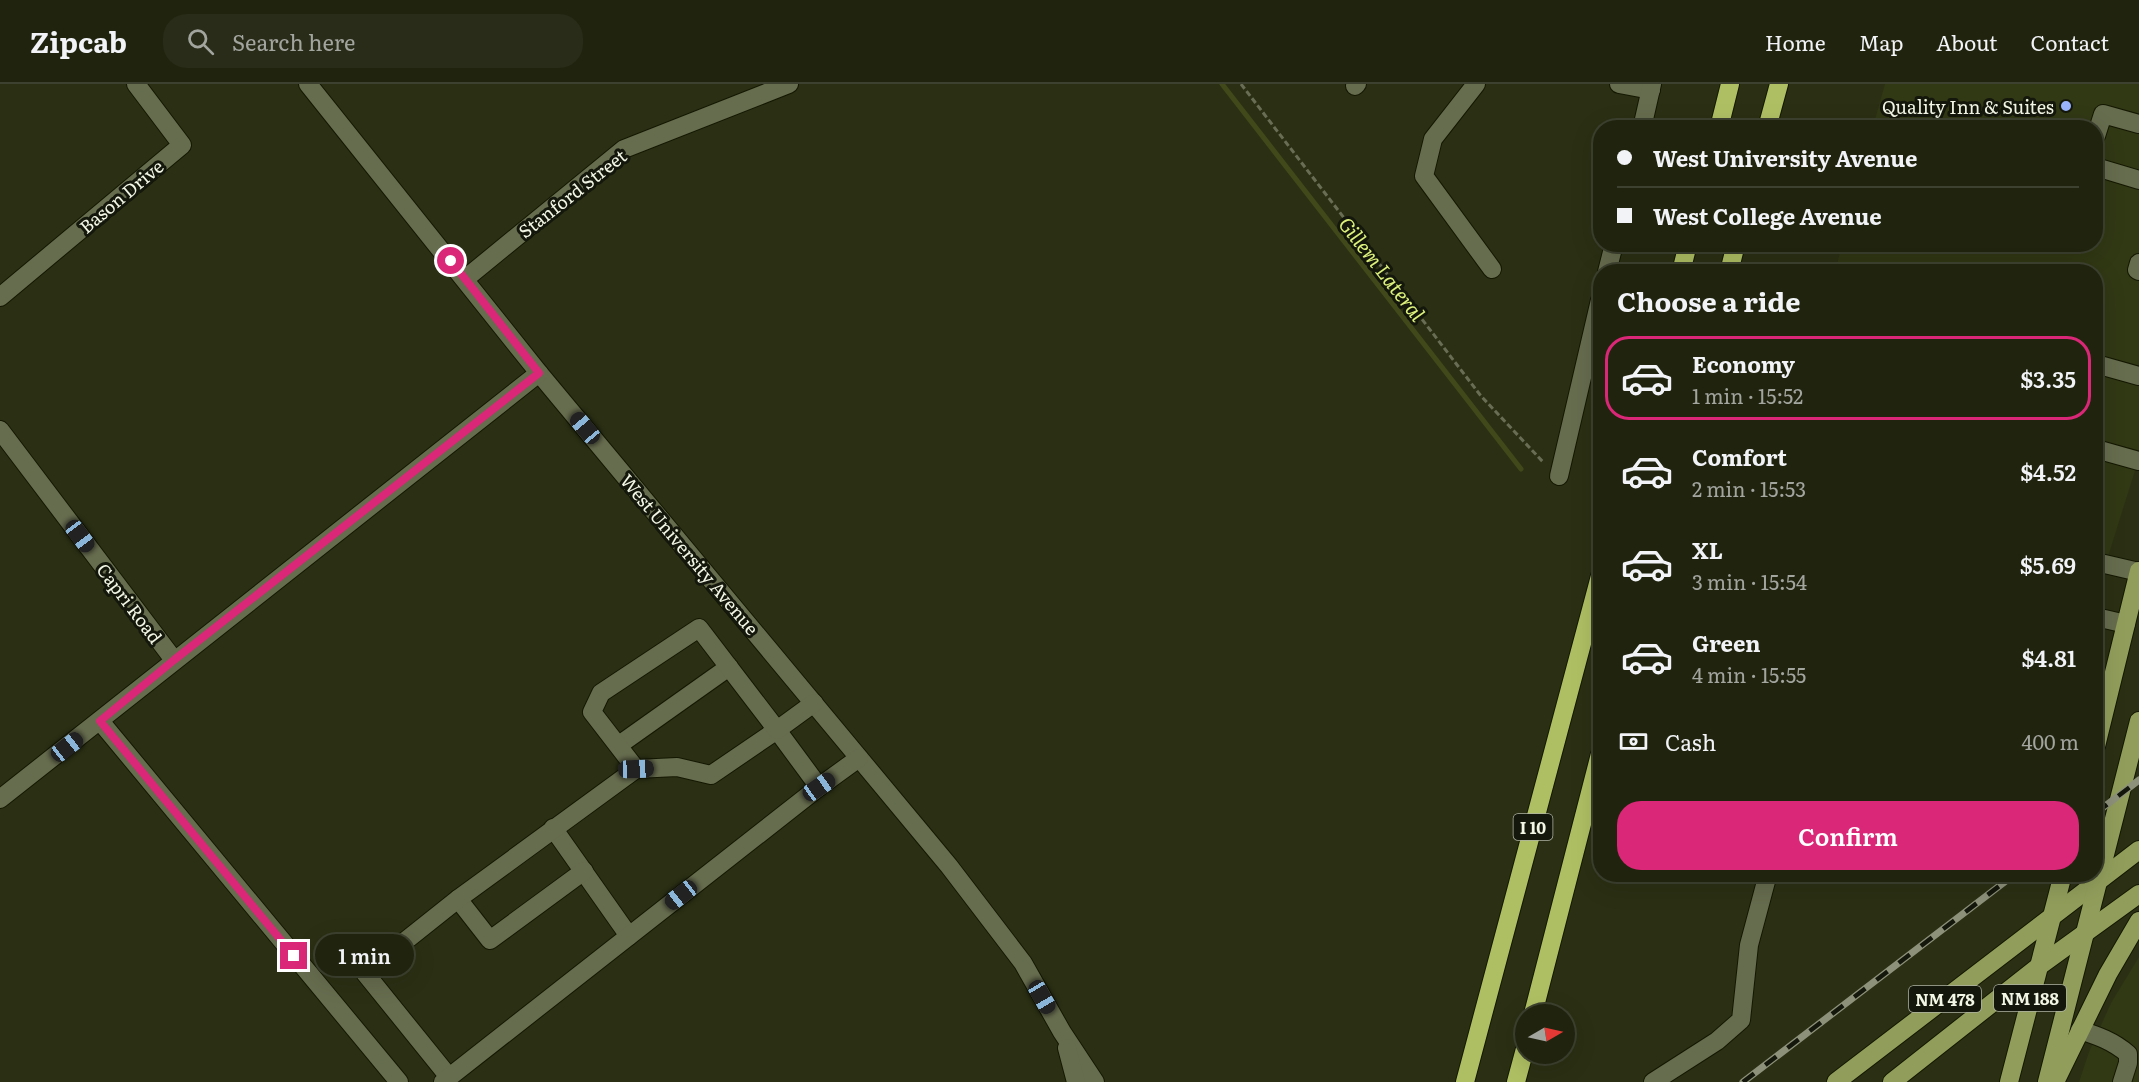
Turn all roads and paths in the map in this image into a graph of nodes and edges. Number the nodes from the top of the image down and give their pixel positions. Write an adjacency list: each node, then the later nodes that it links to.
1 (136, 84): 21 (street, Bason Drive)
2 (308, 84): 20 (street, West University Avenue)
3 (789, 84): 20 (street, Stanford Street)
4 (1241, 84): 29 (path)
5 (1476, 84): 18 (street)
6 (1619, 84): 9 (street)
7 (1730, 84): 11 (highway)
8 (1779, 84): 12 (highway)
9 (1651, 87): 10 (street)
10 (1644, 120)
11 (1721, 120)
12 (1769, 120)
13 (2101, 120): 14 (street)
14 (2139, 124)
15 (2103, 169): 16 (street)
16 (2139, 180)
17 (2139, 263): 19 (street)
18 (1492, 269)
19 (2139, 271)
20 (465, 279): 24 (street, West University Avenue)
21 (0, 297)
22 (1593, 330): 29 (street)
23 (2103, 366): 25 (street)
24 (539, 373): 35 (street); 38 (street, West University Avenue)
25 (2139, 376)
26 (0, 430): 35 (street, Capri Road)
27 (2103, 451): 28 (street)
28 (2139, 461)
29 (1559, 476)
30 (2103, 564): 31 (street)
31 (2139, 572): 34 (main road)
32 (1593, 602): 72 (highway, I 10)
33 (2103, 619): 34 (street)
34 (2126, 624): 37 (main road)
35 (174, 660): 39 (street)
36 (729, 667): 41 (street); 42 (street); 42 (street)
37 (2103, 689)
38 (814, 703): 41 (street); 43 (street, West University Avenue)
39 (100, 721): 47 (street); 69 (street)
40 (2139, 721): 50 (main road, NM 188)
41 (777, 730): 44 (street); 46 (street)
42 (619, 745): 44 (street)
43 (859, 758): 46 (street); 66 (street, West University Avenue)
44 (636, 769): 48 (street)
45 (1593, 781): 64 (highway, I 10)
46 (819, 787): 62 (street)
47 (0, 800)
48 (553, 828): 51 (street); 58 (street)
49 (2139, 850): 52 (main road, NM 478)
50 (2103, 864)
51 (584, 871): 58 (street); 62 (street)
52 (2103, 877)
53 (1766, 882): 74 (street)
54 (2061, 882): 59 (main road, NM 188)
55 (2096, 882): 59 (main road, NM 478)
56 (2099, 882): 61 (main road, NM 188)
57 (2139, 894): 61 (main road, NM 478)
58 (458, 899): 68 (street)
59 (2053, 915): 63 (main road, NM 188); 75 (main road, NM 478)
60 (2139, 921): 65 (main road)
61 (2086, 933): 63 (main road, NM 478); 78 (main road, NM 188)
62 (629, 936): 68 (street)
63 (2038, 968): 76 (main road, NM 478); 77 (main road, NM 188)
64 (1536, 1004)
65 (2080, 1030): 79 (main road); 80 (street)
66 (1062, 1032): 70 (street, West University Avenue); 71 (street, West University Avenue)
67 (1521, 1064): 73 (highway)
68 (446, 1080)
69 (399, 1082)
70 (1076, 1082)
71 (1095, 1082)
72 (1465, 1082)
73 (1516, 1082)
74 (1653, 1082)
75 (1836, 1082)
76 (1892, 1082)
77 (2009, 1082)
78 (2048, 1082)
79 (2055, 1082)
80 (2121, 1082)

